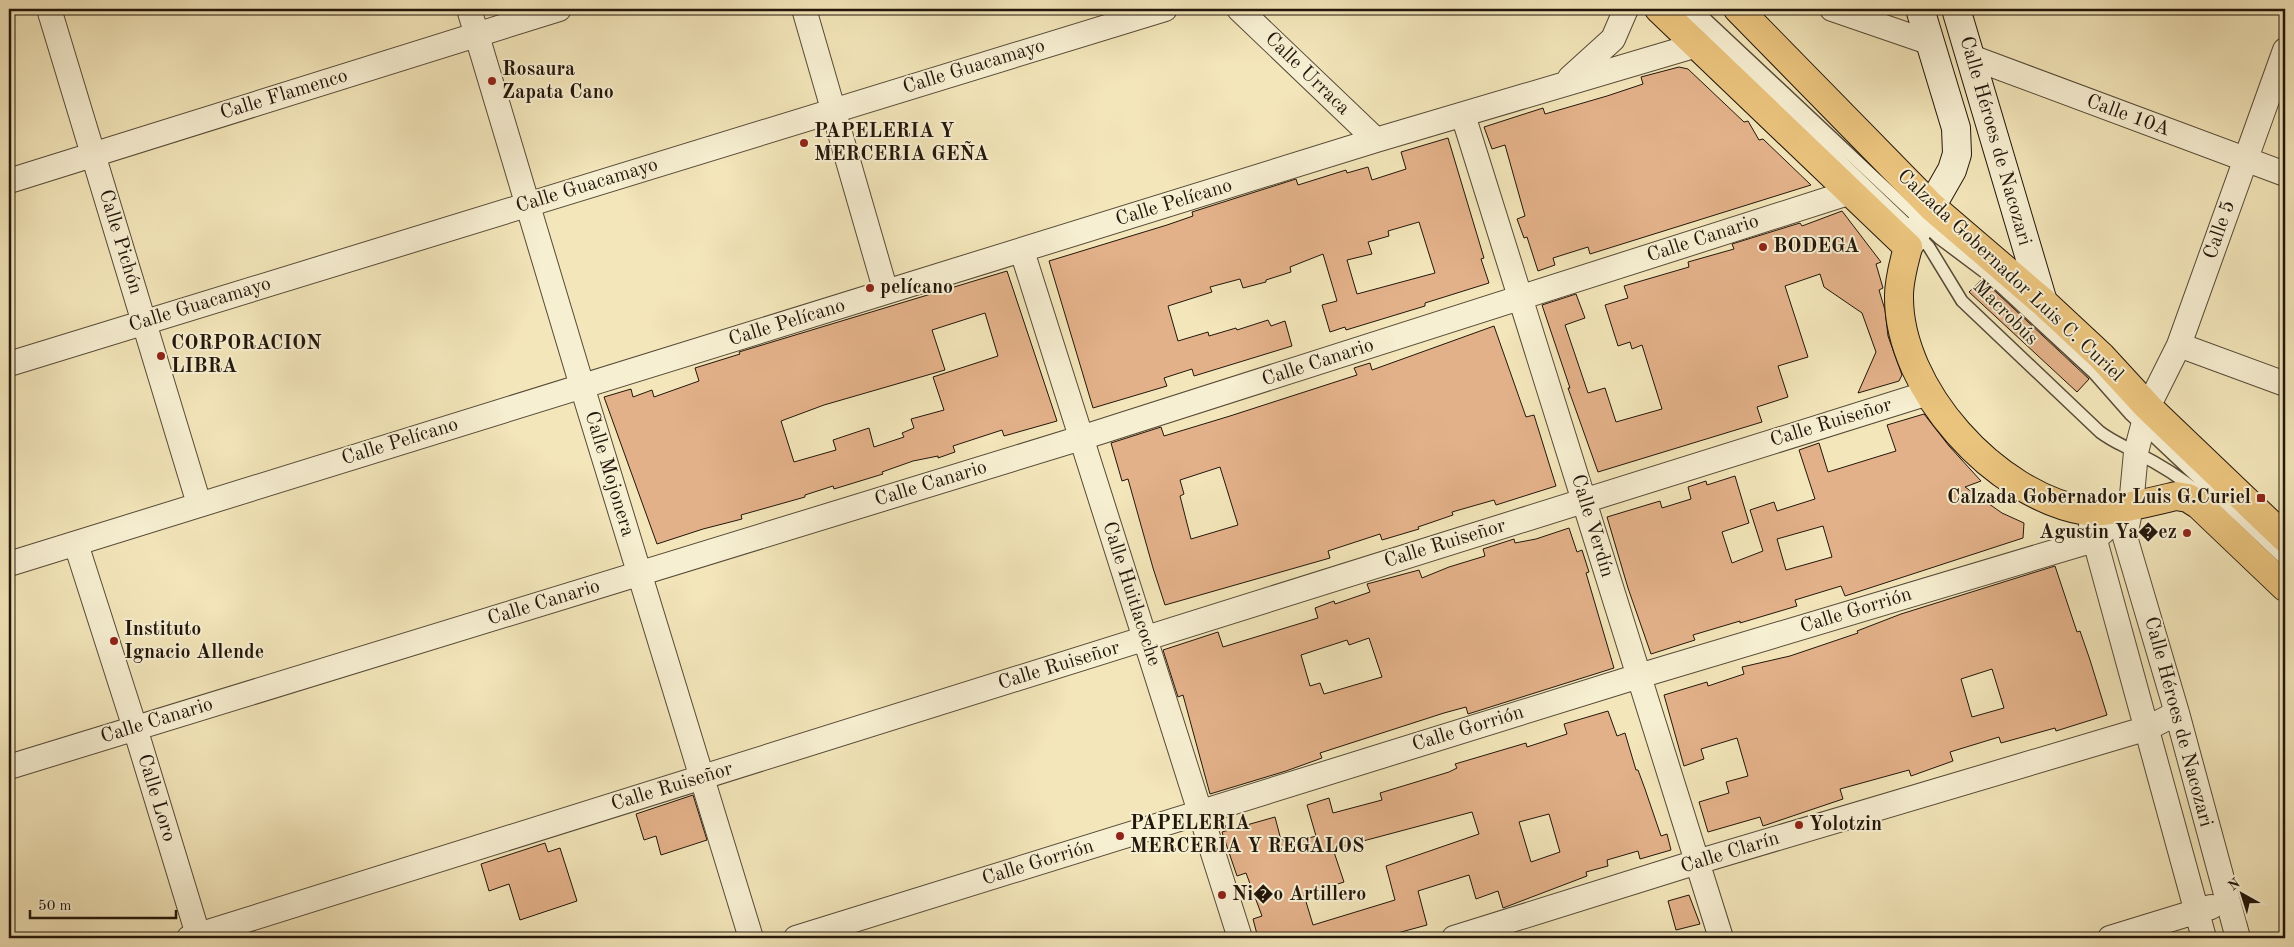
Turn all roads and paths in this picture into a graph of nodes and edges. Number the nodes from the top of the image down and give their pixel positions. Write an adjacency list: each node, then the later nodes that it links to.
1 (49, 9): 24 (street, Calle Pichón)
2 (469, 9): 15 (street, Calle Mojonera)
3 (559, 9): 15 (street, Calle Flamenco)
4 (804, 9): 21 (street)
5 (1166, 9): 21 (street, Calle Guacamayo)
6 (1239, 9): 23 (street, Calle Urraca)
7 (1626, 9): 20 (street, Calle Pelícano)
8 (1659, 9): 17 (main road, Calzada Gobernador Luis C. Curiel)
9 (1682, 9): 30 (lane, Macrobús)
10 (1695, 9): 30 (lane, Macrobús)
11 (1738, 9): 30 (main road, Calzada Gobernador Luis C. Curiel)
12 (1832, 9): 16 (street)
13 (1920, 9): 16 (main road, Calle Héroes de Nacozari)
14 (1956, 9): 19 (main road, Calle Héroes de Nacozari)
15 (477, 34): 24 (street, Calle Flamenco); 29 (street, Calle Mojonera)
16 (1931, 43): 30 (main road, Calle Héroes de Nacozari)
17 (1697, 45): 20 (street, Calle Pelícano); 28 (main road, Calzada Gobernador Luis C. Curiel)
18 (2285, 50): 25 (street, Calle 5)
19 (1971, 57): 25 (street, Calle 10A); 34 (main road, Calle Héroes de Nacozari)
20 (1565, 82): 22 (street, Calle Pelícano)
21 (834, 111): 29 (street, Calle Guacamayo); 32 (street)
22 (1463, 114): 23 (street, Calle Pelícano); 33 (street, Calle Verdín)
23 (1376, 140): 31 (street, Calle Pelícano)
24 (93, 154): 27 (street, Calle Flamenco); 35 (street, Calle Pichón)
25 (2245, 160): 26 (street, Calle 10A); 36 (street, Calle 5)
26 (2285, 174)
27 (9, 181)
28 (1851, 192): 30 (main road, Calzada Gobernador Luis C. Curiel); 33 (street, Calle Canario)
29 (528, 204): 35 (street, Calle Guacamayo); 39 (street, Calle Mojonera)
30 (1920, 228): 34 (main road, Calzada Gobernador Luis C. Curiel); 40 (main road); 41 (lane, Macrobús); 43 (lane, Macrobús)
31 (1022, 250): 32 (street, Calle Pelícano); 42 (street, Calle Huitlacoche)
32 (886, 292): 39 (street, Calle Pelícano)
33 (1520, 299): 42 (street, Calle Canario); 44 (street, Calle Verdín)
34 (2042, 302): 41 (main road, Calzada Gobernador Luis C. Curiel)
35 (144, 322): 37 (street, Calle Guacamayo); 45 (street, Calle Pichón)
36 (2179, 345): 38 (street); 41 (street, Calle 5)
37 (9, 364)
38 (2285, 384)
39 (582, 386): 45 (street, Calle Pelícano); 54 (street, Calle Mojonera)
40 (1928, 393): 44 (street, Calle Ruiseñor); 47 (main road)
41 (2145, 417): 43 (street, Calle 5); 48 (main road, Calzada Gobernador Luis C. Curiel); 51 (lane, Macrobús)
42 (1081, 438): 54 (street, Calle Canario); 56 (street, Calle Huitlacoche)
43 (2136, 452): 46 (street, Calle Héroes de Nacozari); 53 (lane, Macrobús)
44 (1584, 501): 56 (street, Calle Ruiseñor); 57 (street, Calle Verdín)
45 (199, 504): 50 (street, Calle Pelícano)
46 (2131, 506): 47 (main road); 49 (street, Calle Gorrión); 55 (main road); 58 (street, Calle Héroes de Nacozari)
47 (2088, 512): 49 (street, Calle Héroes de Nacozari)
48 (2285, 538)
49 (2094, 540): 57 (street, Calle Gorrión); 60 (street, Calle Héroes de Nacozari)
50 (76, 544): 52 (street, Calle Pelícano); 59 (street, Calle Loro)
51 (2285, 560)
52 (9, 564)
53 (2285, 572)
54 (640, 574): 59 (street, Calle Canario); 62 (street, Calle Mojonera)
55 (2285, 587)
56 (1145, 638): 62 (street, Calle Ruiseñor); 63 (street, Calle Huitlacoche)
57 (1639, 676): 63 (street, Calle Gorrión); 64 (street, Calle Verdín)
58 (2177, 713): 60 (street, Calle Clarín); 65 (street, Calle Héroes de Nacozari)
59 (135, 728): 61 (street, Calle Canario); 67 (street, Calle Loro)
60 (2148, 728): 64 (street, Calle Clarín); 66 (street, Calle Héroes de Nacozari)
61 (9, 767)
62 (702, 777): 67 (street, Calle Ruiseñor); 68 (street, Calle Mojonera)
63 (1200, 812): 69 (street, Calle Gorrión); 70 (street, Calle Huitlacoche)
64 (1697, 862): 71 (street, Calle Clarín); 72 (street, Calle Verdín)
65 (2226, 903): 66 (street); 75 (street, Calle Héroes de Nacozari)
66 (2196, 911): 73 (street); 74 (street, Calle Héroes de Nacozari)
67 (195, 937)
68 (751, 938)
69 (796, 938)
70 (1240, 938)
71 (1454, 938)
72 (1721, 938)
73 (2110, 938)
74 (2204, 938)
75 (2238, 938)

